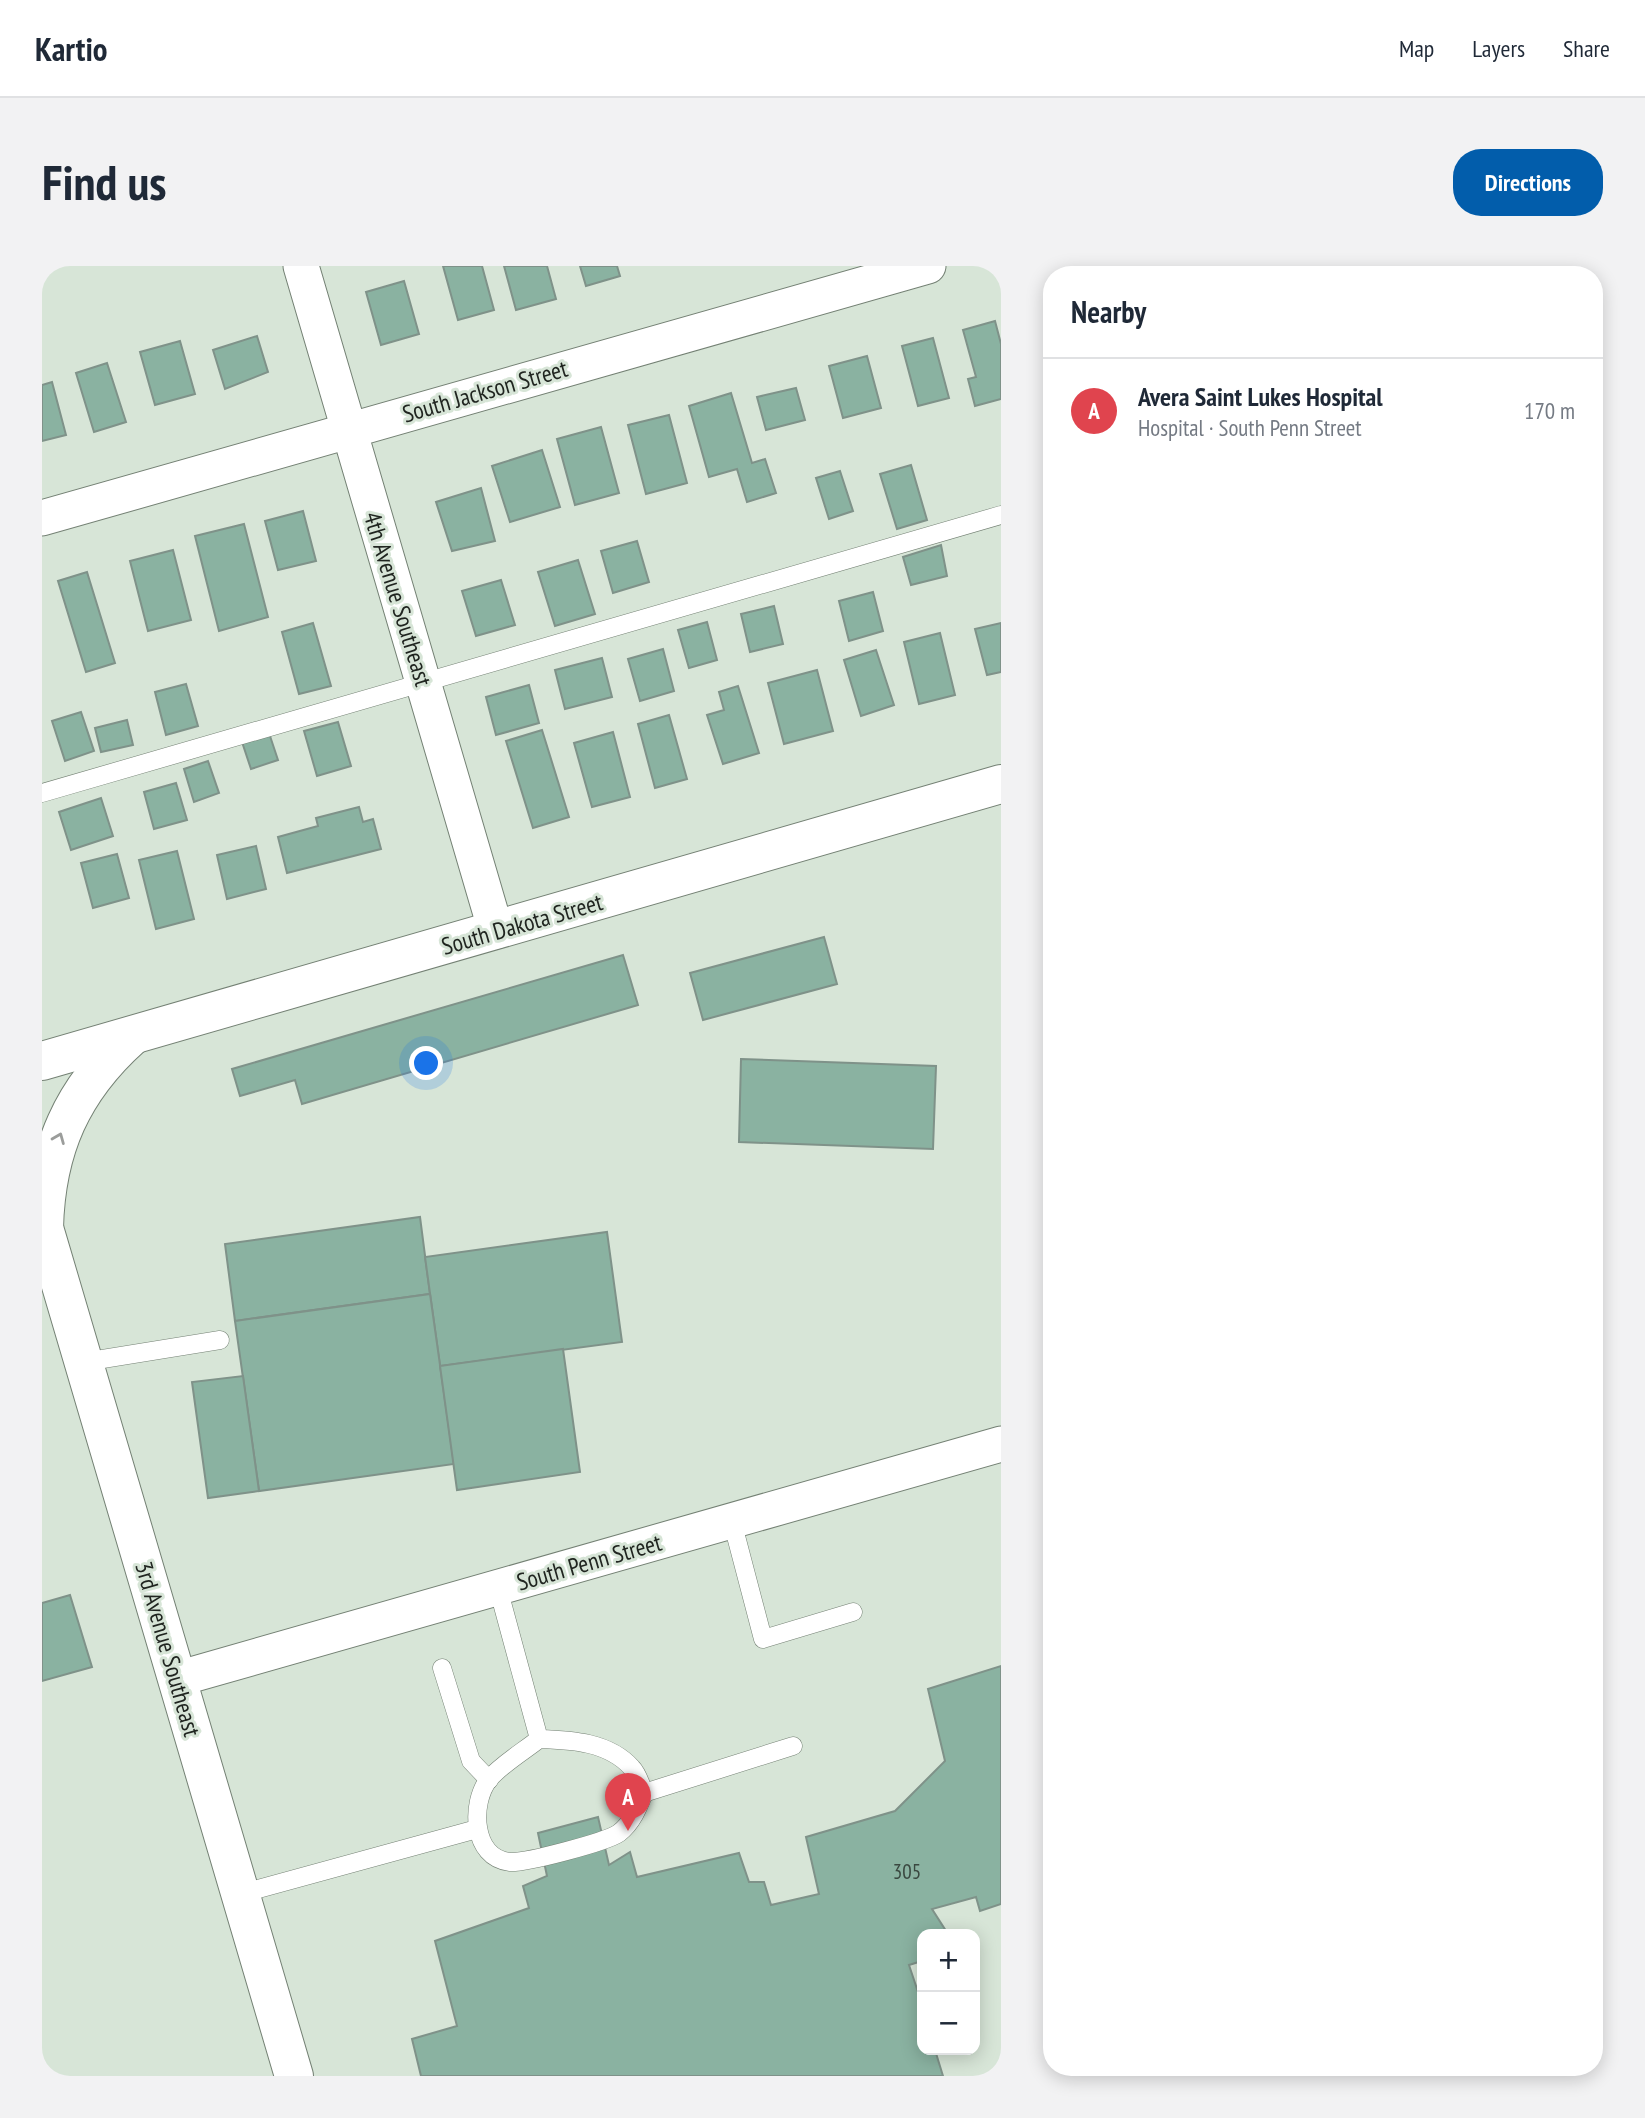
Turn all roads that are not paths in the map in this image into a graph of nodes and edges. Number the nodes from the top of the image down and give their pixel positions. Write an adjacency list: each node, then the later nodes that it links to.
1 (301, 266): 3 (street, 4th Avenue Southeast)
2 (928, 266): 3 (street, South Jackson Street)
3 (347, 429): 5 (street, South Jackson Street); 6 (street, 4th Avenue Southeast)
4 (1001, 516): 6 (lane)
5 (42, 518)
6 (423, 682): 8 (lane); 9 (street, 4th Avenue Southeast)
7 (1001, 784): 9 (street, South Dakota Street)
8 (42, 793)
9 (496, 931): 10 (street, South Dakota Street)
10 (133, 1035): 11 (street, South Dakota Street); 12 (street, 3rd Avenue Southeast, one-way to 10)
11 (42, 1061)
12 (44, 1231): 14 (street, 3rd Avenue Southeast)
13 (220, 1340): 14 (lane)
14 (84, 1362): 20 (street, 3rd Avenue Southeast)
15 (1001, 1444): 16 (street, South Penn Street)
16 (732, 1521): 17 (street, South Penn Street); 18 (lane)
17 (498, 1588): 20 (street, South Penn Street); 21 (lane)
18 (853, 1612)
19 (442, 1668): 23 (lane)
20 (177, 1679): 26 (street, 3rd Avenue Southeast)
21 (540, 1739): 23 (lane); 24 (lane)
22 (793, 1746): 24 (lane)
23 (489, 1780): 25 (lane)
24 (644, 1793): 25 (lane)
25 (477, 1829): 26 (lane)
26 (240, 1894): 27 (street, 3rd Avenue Southeast)
27 (294, 2076)

